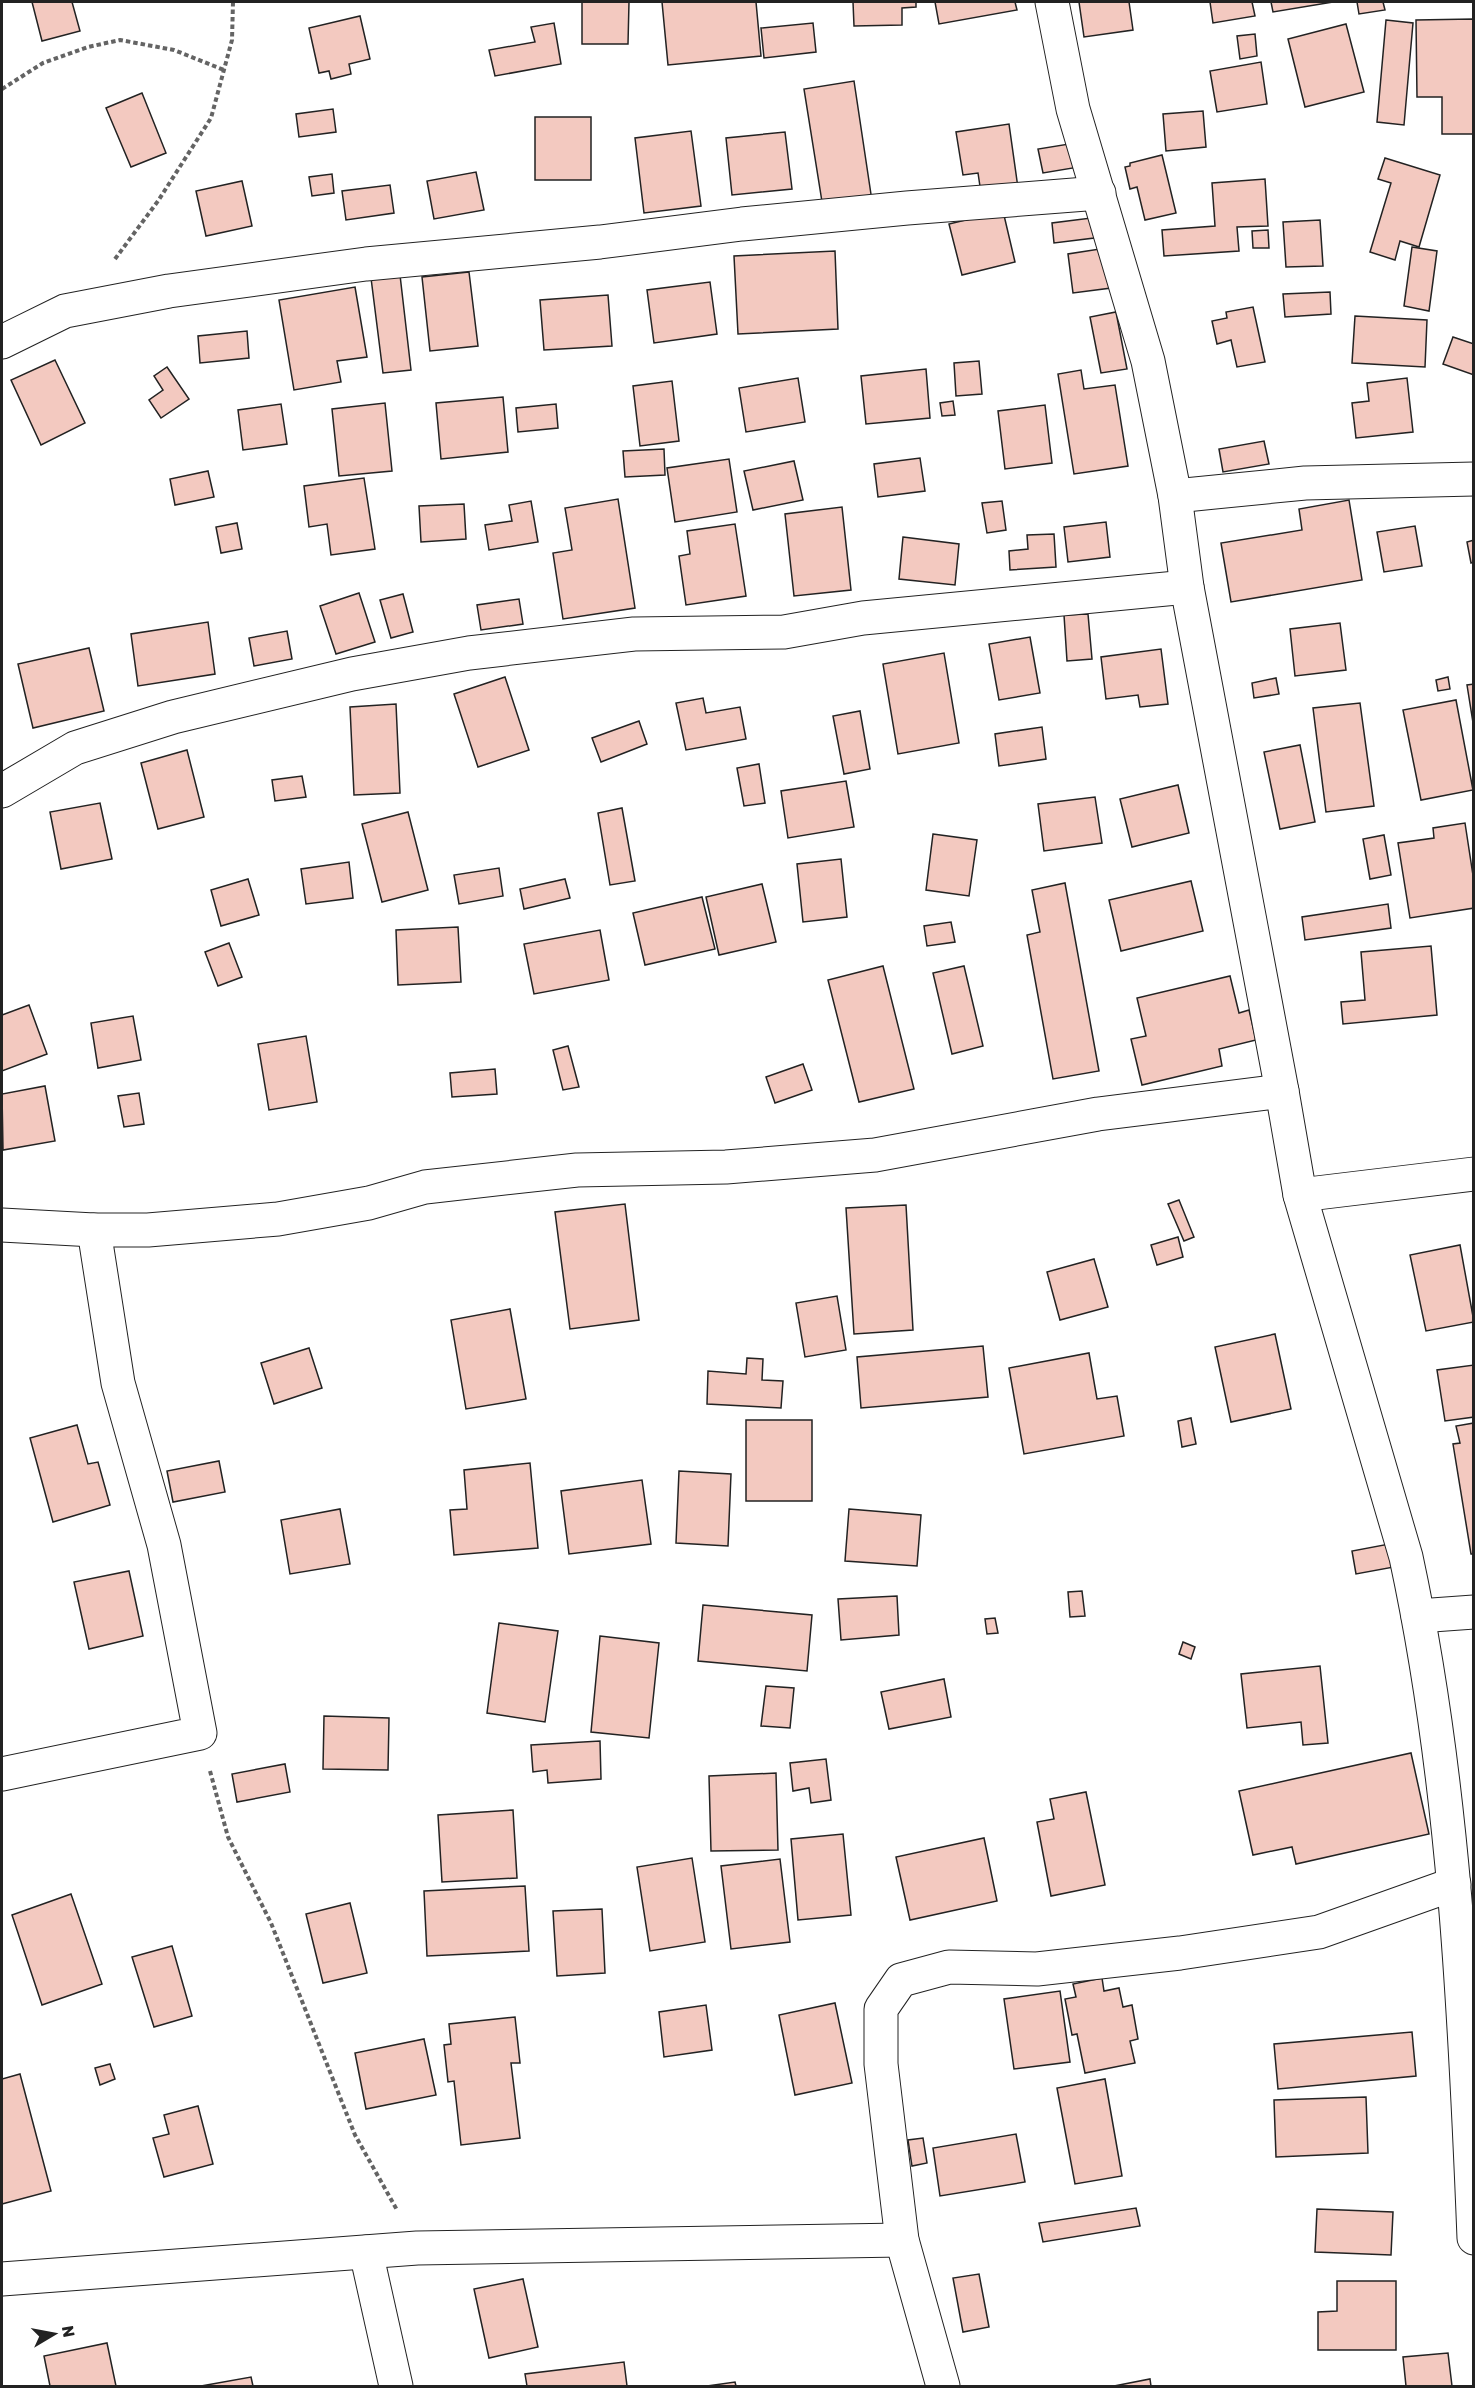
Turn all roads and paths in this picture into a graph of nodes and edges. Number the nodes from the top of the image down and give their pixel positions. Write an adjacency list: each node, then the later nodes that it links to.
1 (233, 2): 3 (path)
2 (1052, 2): 5 (street)
3 (224, 70): 4 (path); 6 (path)
4 (2, 89)
5 (1099, 194): 7 (street); 9 (street)
6 (112, 263)
7 (2, 342)
8 (1473, 479): 9 (street)
9 (1175, 496): 10 (street)
10 (1187, 587): 11 (street); 12 (street)
11 (2, 791)
12 (1282, 1091): 14 (street); 16 (street)
13 (1473, 1174): 14 (street)
14 (1300, 1195): 18 (street)
15 (2, 1225): 16 (street)
16 (94, 1230): 19 (street)
17 (1473, 1612): 18 (street)
18 (1418, 1616): 21 (street)
19 (200, 1733): 20 (street); 25 (path)
20 (2, 1774)
21 (1454, 1884): 22 (street); 24 (street)
22 (1471, 2100): 23 (street)
23 (1473, 2238)
24 (902, 2240): 25 (street); 29 (street)
25 (417, 2248): 26 (street)
26 (366, 2252): 27 (street); 28 (street)
27 (2, 2279)
28 (396, 2386)
29 (943, 2386)

